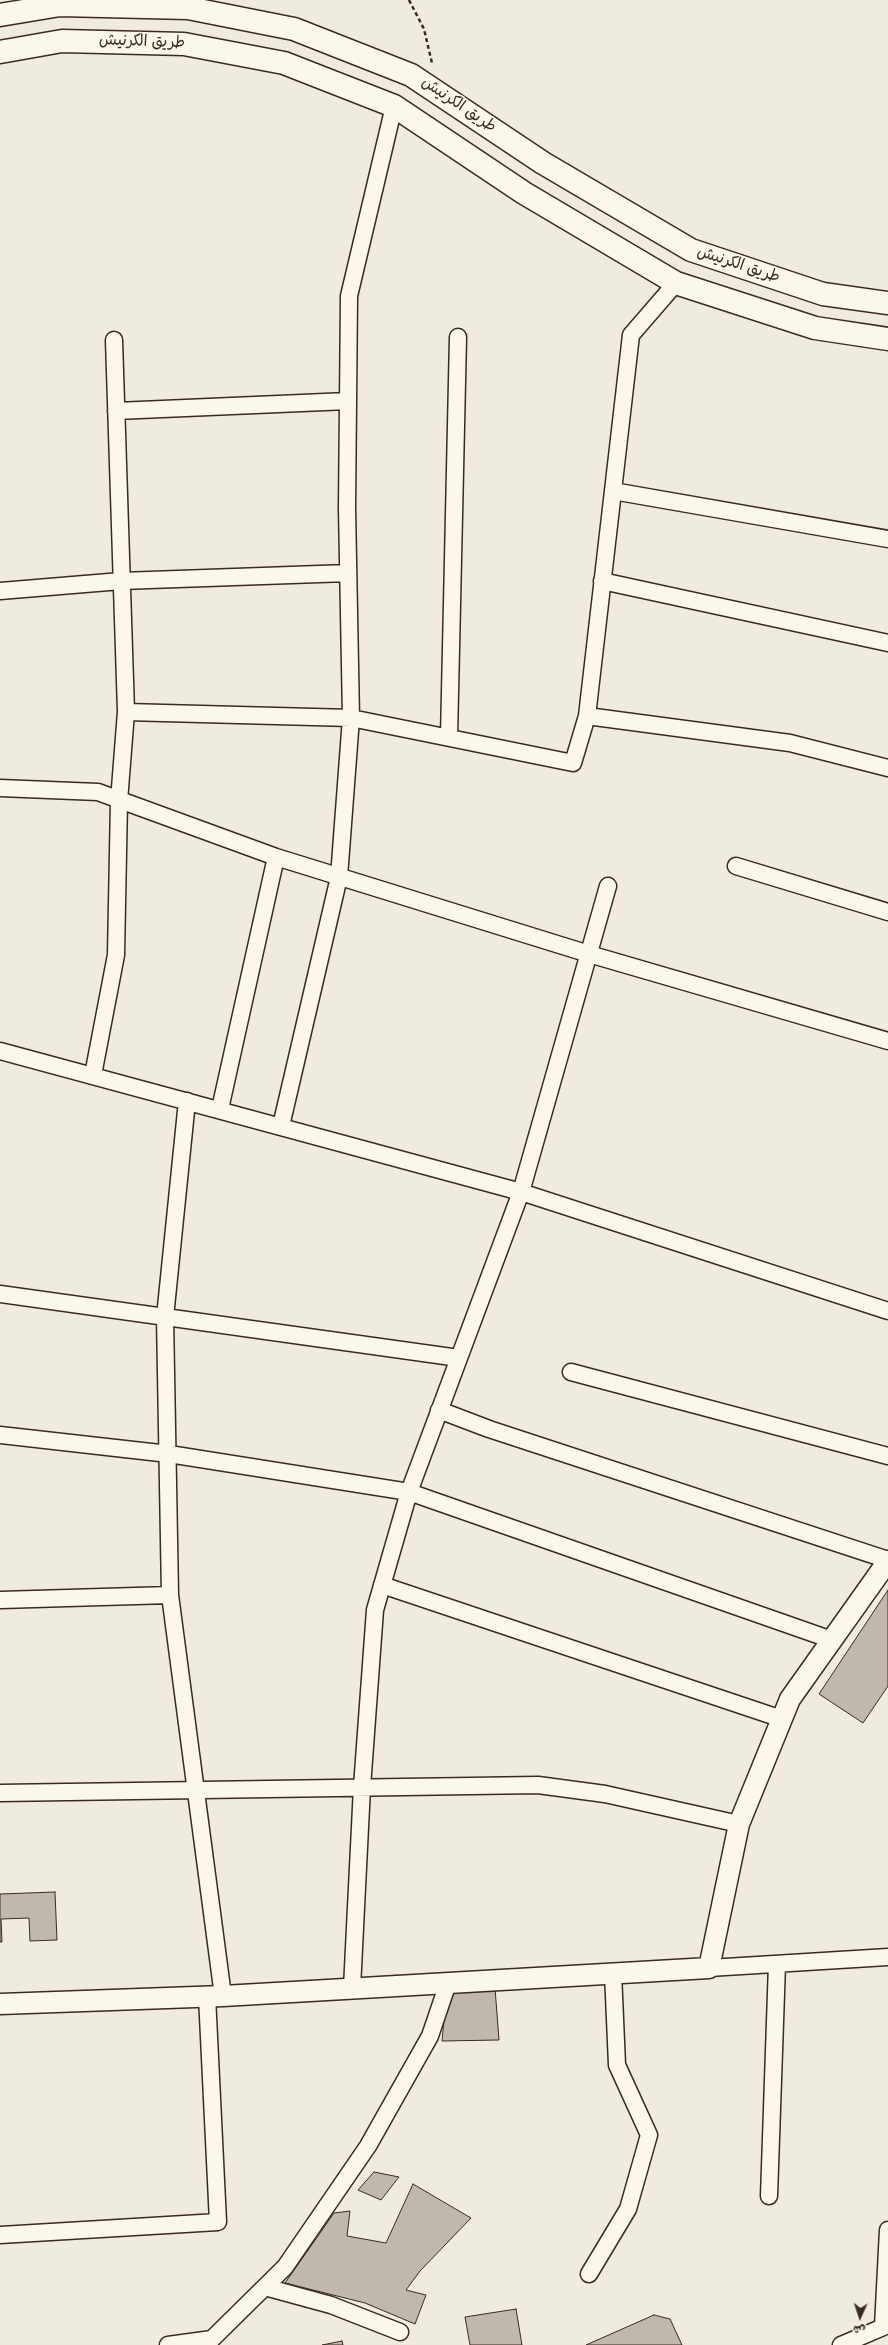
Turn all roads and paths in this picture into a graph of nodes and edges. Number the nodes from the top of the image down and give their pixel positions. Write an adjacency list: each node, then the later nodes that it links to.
1 (409, 0): 4 (path)
2 (0, 15): 4 (main road, طريق الكرنيش)
3 (0, 52): 5 (main road, طريق الكرنيش)
4 (432, 89): 7 (main road, طريق الكرنيش)
5 (394, 106): 6 (main road, طريق الكرنيش); 11 (street)
6 (676, 283): 9 (main road, طريق الكرنيش); 13 (street)
7 (888, 303)
8 (458, 337): 23 (street)
9 (888, 339)
10 (114, 340): 12 (street)
11 (348, 401): 12 (street); 15 (street)
12 (116, 411): 16 (street)
13 (613, 491): 14 (street); 17 (street)
14 (888, 539)
15 (348, 573): 16 (street); 22 (street)
16 (121, 581): 18 (street); 20 (street)
17 (602, 581): 19 (street); 21 (street)
18 (0, 591)
19 (888, 643)
20 (126, 712): 22 (street); 26 (street)
21 (587, 716): 23 (street); 24 (street)
22 (351, 718): 23 (street); 29 (street)
23 (449, 738)
24 (888, 768)
25 (0, 788): 26 (street)
26 (119, 801): 27 (street); 35 (street)
27 (276, 857): 29 (street); 37 (street)
28 (736, 866): 31 (street)
29 (339, 877): 32 (street); 38 (street)
30 (608, 886): 32 (street)
31 (888, 912)
32 (589, 954): 33 (street); 39 (street)
33 (888, 1041)
34 (0, 1051): 35 (street)
35 (93, 1075): 36 (street)
36 (187, 1101): 37 (street); 42 (street)
37 (220, 1109): 38 (street)
38 (281, 1126): 39 (street)
39 (521, 1192): 41 (street); 43 (street)
40 (0, 1294): 42 (street)
41 (888, 1311)
42 (165, 1317): 43 (street); 47 (street)
43 (459, 1358): 45 (street)
44 (571, 1372): 48 (street)
45 (440, 1410): 49 (street); 50 (street)
46 (0, 1434): 47 (street)
47 (169, 1454): 49 (street); 52 (street)
48 (888, 1456)
49 (409, 1492): 51 (street); 54 (street)
50 (888, 1560): 54 (street)
51 (382, 1585): 55 (street); 56 (street)
52 (170, 1595): 53 (street); 57 (street)
53 (0, 1600)
54 (832, 1640): 55 (street)
55 (782, 1719): 59 (street)
56 (362, 1788): 57 (street); 59 (street); 65 (street)
57 (196, 1790): 58 (street); 66 (street)
58 (0, 1793)
59 (739, 1824): 62 (street)
60 (888, 1957): 61 (street)
61 (777, 1964): 62 (street); 68 (street)
62 (709, 1968): 63 (street)
63 (613, 1973): 64 (street); 71 (street)
64 (448, 1983): 65 (street); 72 (street)
65 (352, 1988): 66 (street)
66 (215, 1996): 67 (street); 70 (street)
67 (0, 2004)
68 (769, 2196)
69 (888, 2230): 73 (street)
70 (0, 2235)
71 (589, 2274)
72 (265, 2287): 74 (street); 75 (street)
73 (885, 2326): 76 (street)
74 (400, 2332)
75 (171, 2345)
76 (841, 2345)

